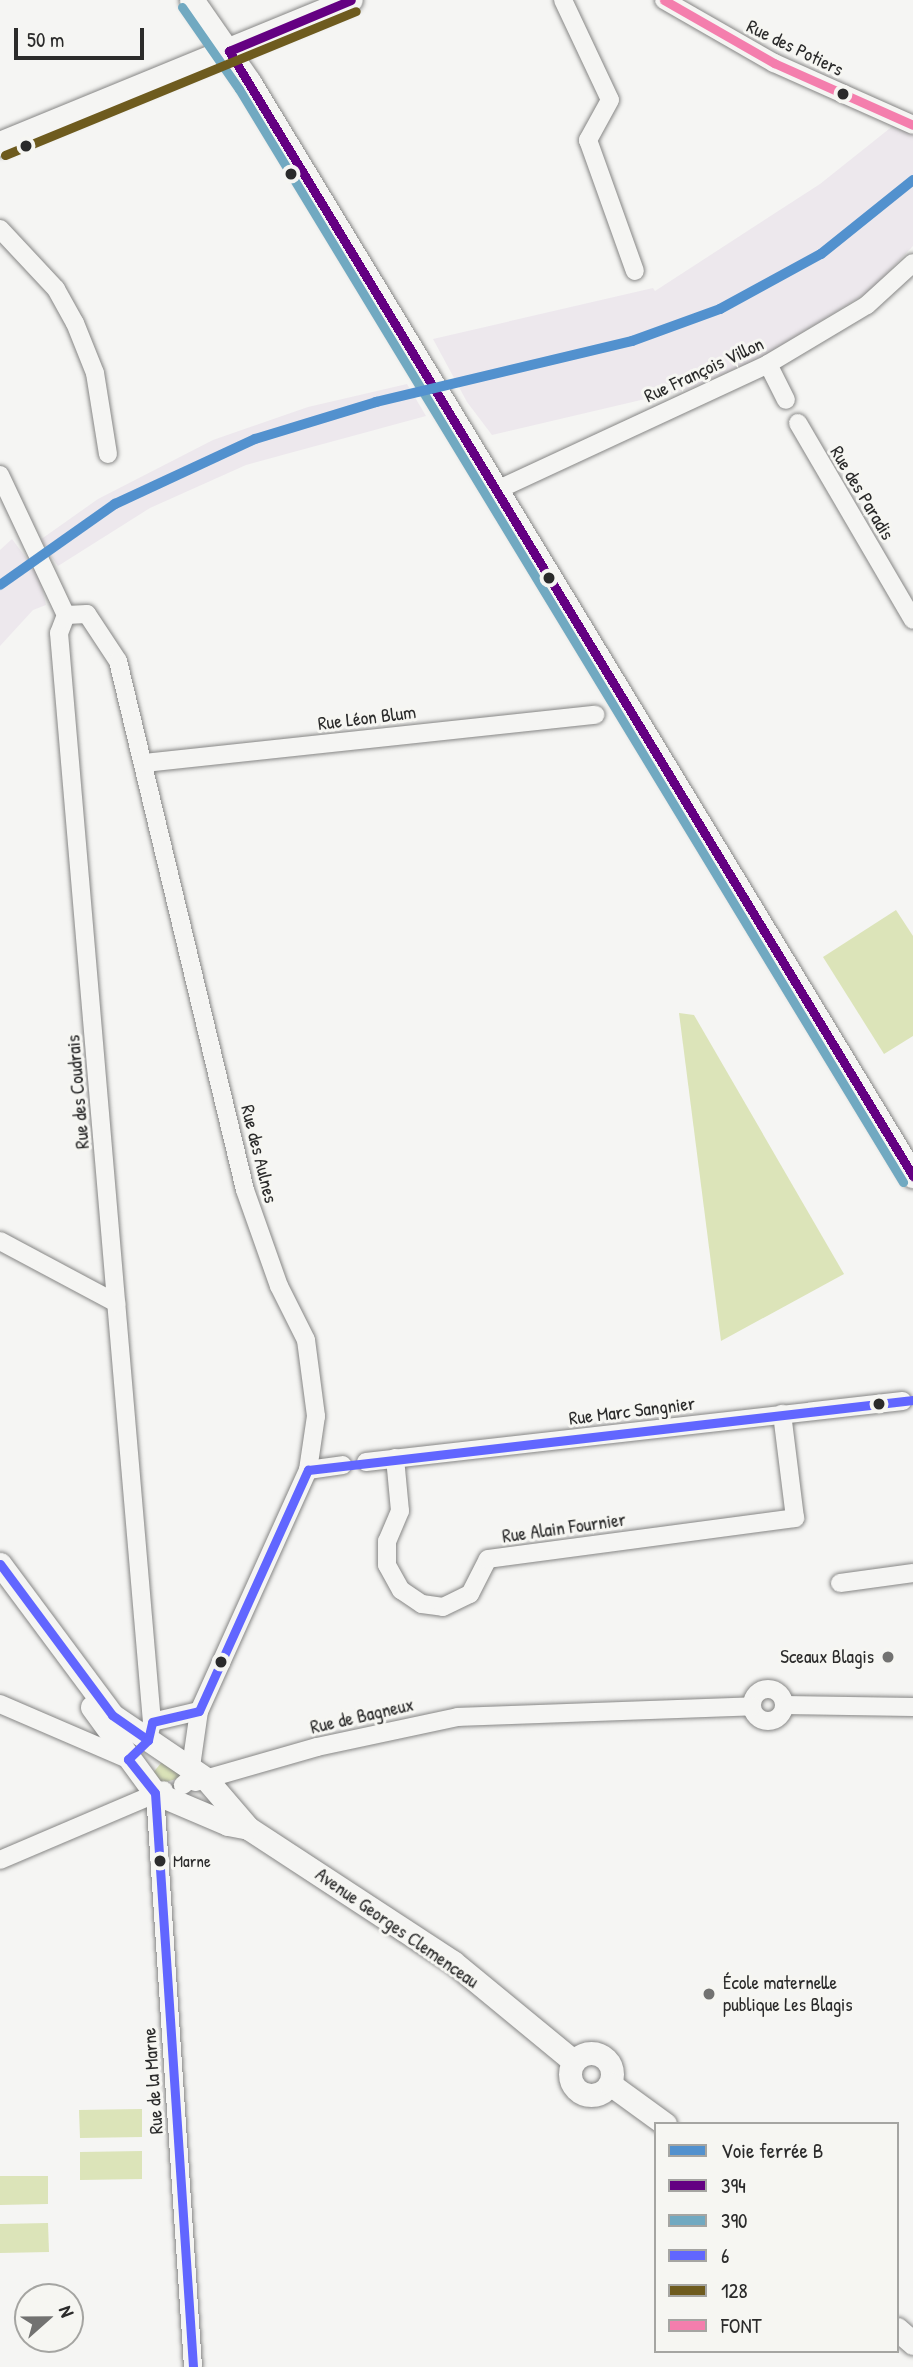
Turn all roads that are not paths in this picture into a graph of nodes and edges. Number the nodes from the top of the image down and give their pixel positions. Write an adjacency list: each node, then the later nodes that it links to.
1 (192, 0): 5 (main road)
2 (351, 0): 5 (main road)
3 (563, 0): 10 (street)
4 (664, 0): 6 (street, Rue des Potiers)
5 (229, 51): 7 (main road); 16 (main road)
6 (913, 125)
7 (0, 144)
8 (0, 229): 14 (street)
9 (913, 262): 11 (street, Rue François Villon)
10 (635, 271)
11 (768, 364): 12 (street); 16 (street, Rue François Villon)
12 (786, 400)
13 (798, 423): 18 (street, Rue des Paradis)
14 (108, 454)
15 (0, 475): 17 (street)
16 (497, 490): 21 (main road)
17 (66, 615): 20 (street, Rue des Aulnes); 23 (street, Rue des Coudrais)
18 (913, 620)
19 (595, 715): 20 (street, Rue Léon Blum)
20 (144, 763): 29 (street, Rue des Aulnes)
21 (913, 1176)
22 (0, 1241): 23 (street)
23 (116, 1303): 37 (street, Rue des Coudrais)
24 (902, 1401): 25 (street, Rue Marc Sangnier)
25 (782, 1414): 26 (street, Rue Marc Sangnier); 26 (street, Rue Alain Fournier)
26 (395, 1458): 27 (street, Rue Marc Sangnier)
27 (366, 1462)
28 (343, 1465): 29 (street)
29 (308, 1470): 36 (street, Rue des Aulnes)
30 (0, 1564): 33 (street)
31 (913, 1573): 32 (street)
32 (840, 1583)
33 (32, 1608): 37 (street, Avenue Georges Clemenceau); 38 (street)
34 (0, 1704): 38 (street)
35 (913, 1707): 40 (street, Rue de Bagneux)
36 (199, 1711): 37 (street); 41 (street, Rue des Aulnes)
37 (155, 1738): 39 (street); 41 (street, Avenue Georges Clemenceau)
38 (106, 1743): 39 (street)
39 (134, 1766): 42 (street)
40 (236, 1770): 41 (street, Rue de Bagneux); 43 (street)
41 (193, 1778): 42 (street, Rue de Bagneux); 43 (street, Avenue Georges Clemenceau)
42 (155, 1793): 44 (street, Avenue Georges Clemenceau); 45 (street, Rue de Bagneux); 51 (street, Rue de la Marne)
43 (226, 1801): 44 (street, Avenue Georges Clemenceau)
44 (248, 1828): 46 (street, Avenue Georges Clemenceau)
45 (0, 1860)
46 (573, 2061): 47 (street); 47 (street)
47 (610, 2084): 48 (street)
48 (662, 2122)
49 (899, 2331): 50 (street)
50 (913, 2343)
51 (193, 2367)

